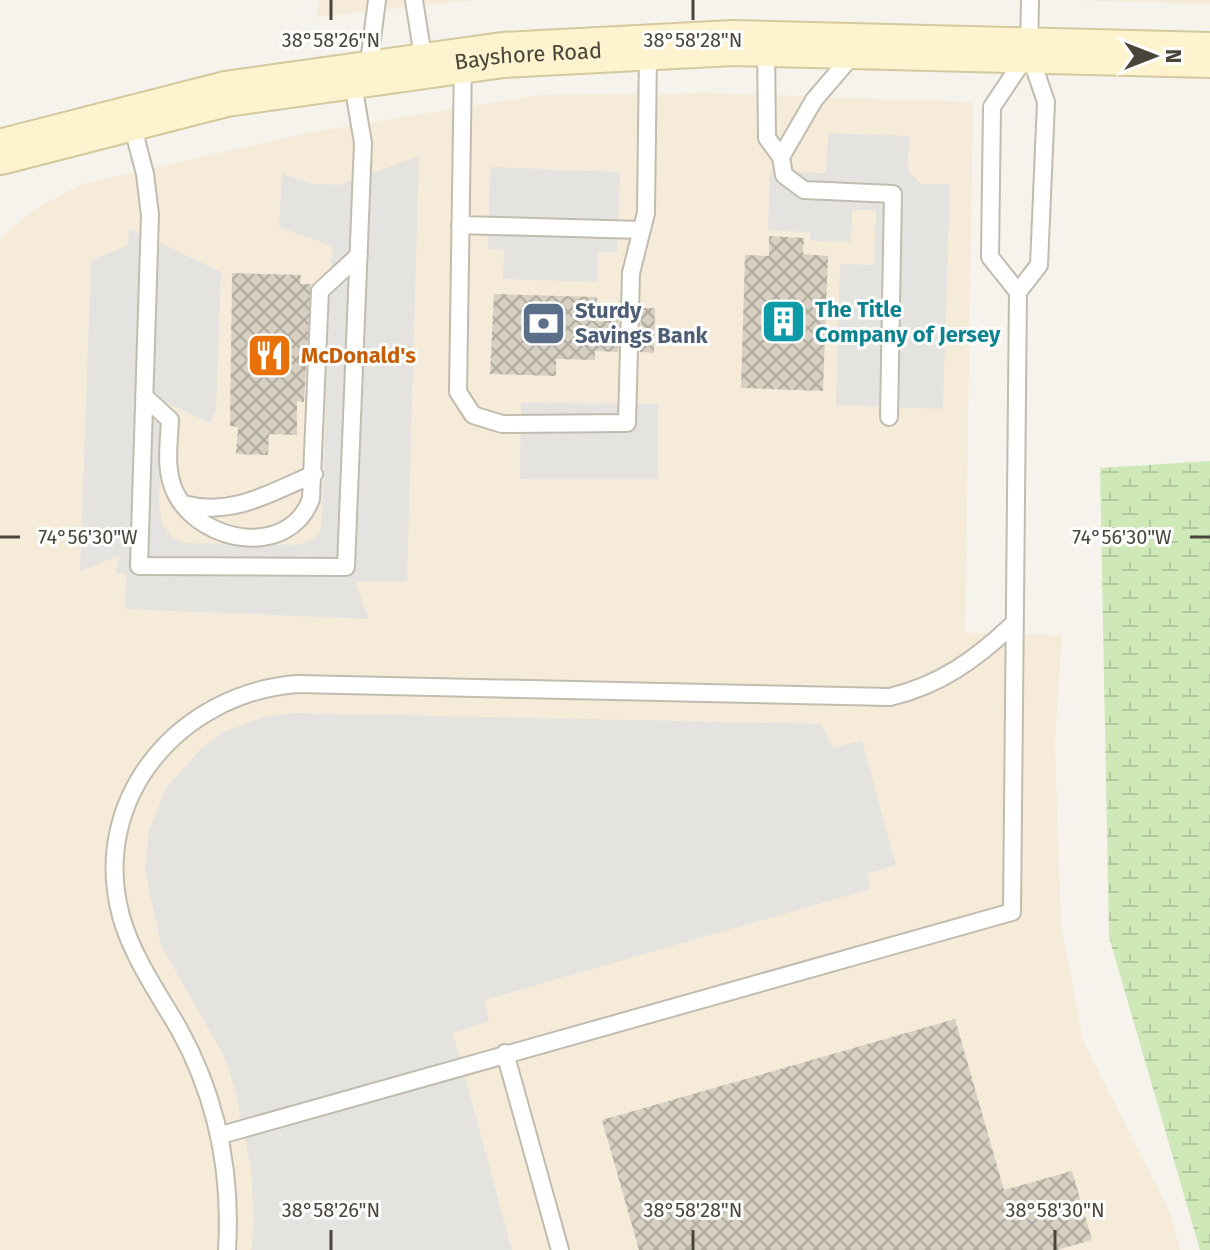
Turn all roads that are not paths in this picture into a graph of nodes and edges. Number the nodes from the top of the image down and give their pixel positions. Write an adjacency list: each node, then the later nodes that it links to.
1 (377, 0): 10 (lane)
2 (414, 0): 9 (lane)
3 (1030, 0): 7 (lane)
4 (766, 44): 5 (main road, Bayshore Road); 6 (main road, Bayshore Road); 13 (lane)
5 (648, 45): 9 (main road, Bayshore Road); 15 (lane)
6 (860, 47): 7 (main road, Bayshore Road); 13 (lane)
7 (1029, 52): 8 (main road, Bayshore Road); 17 (lane); 17 (lane)
8 (1210, 55)
9 (444, 62): 10 (main road, Bayshore Road); 14 (lane)
10 (359, 73): 11 (main road, Bayshore Road); 16 (lane)
11 (131, 119): 12 (main road, Bayshore Road); 18 (lane)
12 (0, 152)
13 (781, 157): 19 (lane)
14 (460, 225): 15 (lane); 15 (lane)
15 (642, 230)
16 (359, 255): 18 (lane); 20 (lane)
17 (1018, 292): 22 (lane)
18 (144, 396): 21 (lane)
19 (889, 417)
20 (314, 474): 21 (lane); 21 (lane)
21 (181, 504)
22 (1012, 625): 23 (lane); 24 (lane)
23 (505, 1053): 24 (lane); 26 (lane)
24 (221, 1135): 25 (lane)
25 (227, 1250)
26 (560, 1250)

